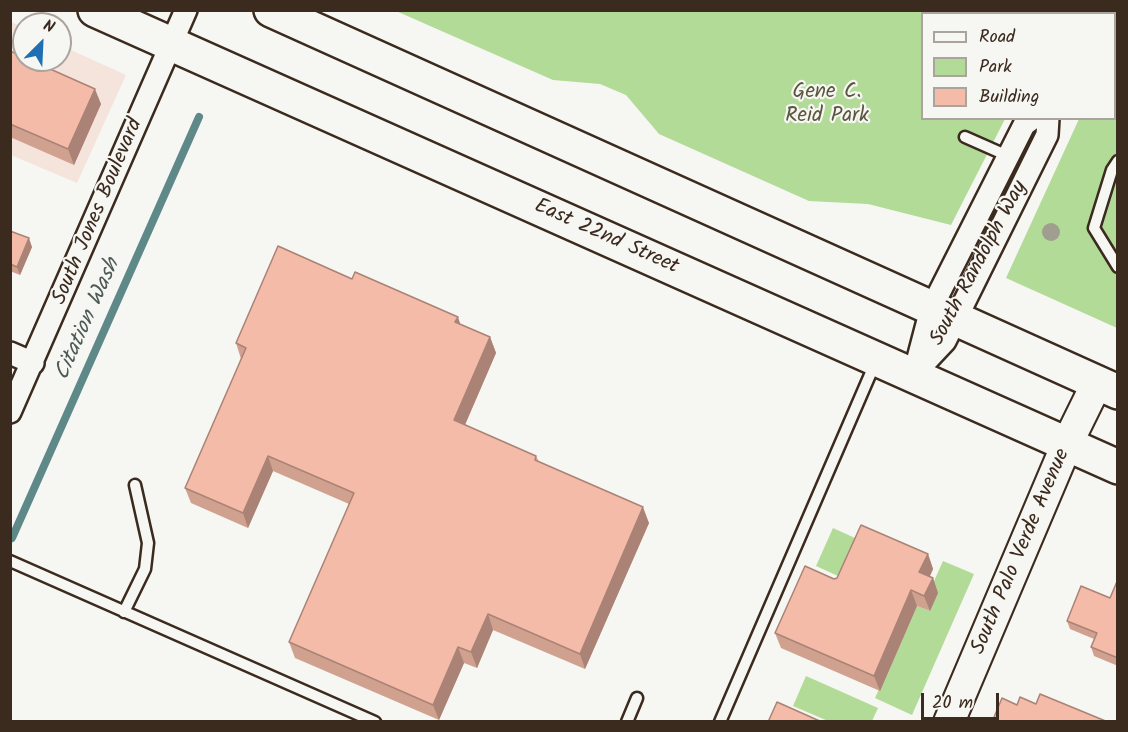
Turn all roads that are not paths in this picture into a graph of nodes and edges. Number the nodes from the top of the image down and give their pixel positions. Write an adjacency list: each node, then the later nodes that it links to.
1 (94, 10): 4 (main road, East 22nd Street)
2 (186, 10): 4 (street, South Jones Boulevard)
3 (271, 10): 11 (main road)
4 (171, 45): 13 (main road, East 22nd Street); 14 (street, South Jones Boulevard)
5 (1030, 120): 8 (street, South Randolph Way)
6 (1048, 120): 11 (street, South Randolph Way)
7 (965, 137): 8 (lane)
8 (1008, 156): 11 (street, South Randolph Way)
9 (1118, 161): 10 (lane)
10 (1118, 267)
11 (943, 314): 15 (street, South Randolph Way); 16 (main road)
12 (10, 353): 14 (street)
13 (877, 358): 15 (main road, East 22nd Street); 26 (lane)
14 (33, 363): 17 (street, South Jones Boulevard)
15 (914, 374): 18 (main road, East 22nd Street)
16 (1107, 387): 18 (street, South Palo Verde Avenue)
17 (10, 412)
18 (1067, 444): 19 (main road, East 22nd Street); 27 (street, South Palo Verde Avenue)
19 (1118, 467)
20 (135, 485): 22 (lane)
21 (10, 561): 22 (lane)
22 (124, 612): 24 (lane)
23 (637, 698): 25 (lane)
24 (375, 722)
25 (627, 722)
26 (720, 722)
27 (949, 722)

